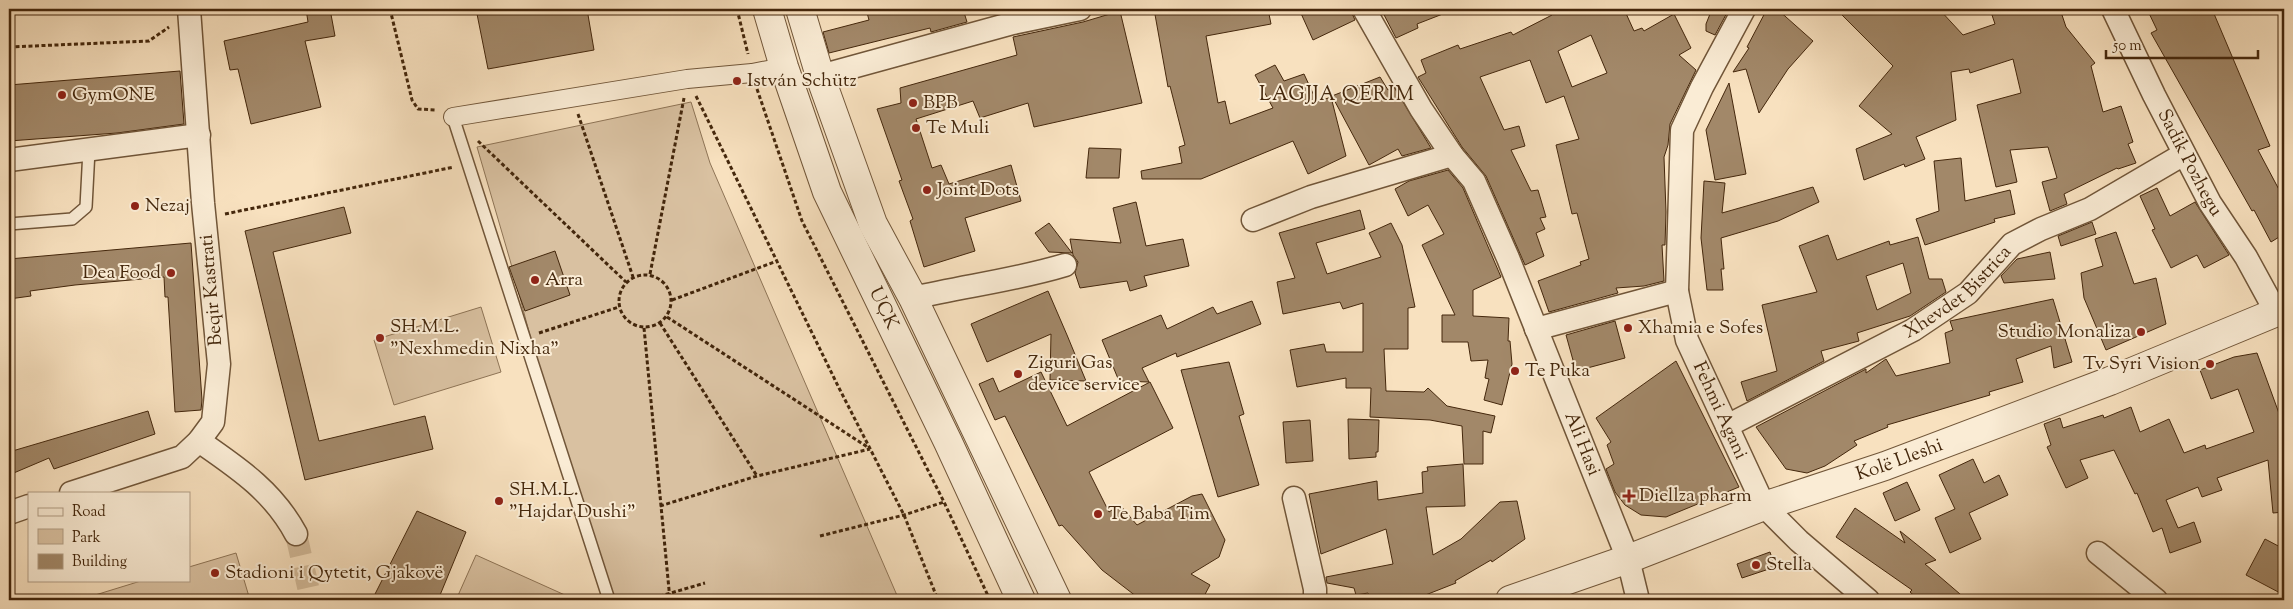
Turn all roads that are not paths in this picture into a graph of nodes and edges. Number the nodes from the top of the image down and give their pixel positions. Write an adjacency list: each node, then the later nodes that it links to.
1 (767, 9): 9 (street, UÇK)
2 (800, 9): 10 (street, UÇK)
3 (1080, 9): 8 (street)
4 (1364, 9): 15 (street, Ali Hasi)
5 (1744, 9): 20 (street, Fehmi Agani)
6 (2113, 9): 14 (street, Sadik Pozhegu)
7 (190, 11): 12 (street, Beqir Kastrati)
8 (1012, 16): 10 (street)
9 (784, 67): 11 (street); 35 (street, UÇK)
10 (820, 76): 21 (street, UÇK)
11 (453, 117): 34 (lane)
12 (199, 135): 13 (street); 25 (street, Beqir Kastrati)
13 (89, 150): 16 (street); 18 (lane)
14 (2184, 154): 22 (street, Sadik Pozhegu); 24 (street, Xhevdet Bistrica)
15 (1452, 155): 17 (street); 23 (street, Ali Hasi)
16 (9, 160)
17 (1253, 220)
18 (9, 224)
19 (1065, 264): 21 (street, UÇK)
20 (1677, 290): 23 (street); 24 (street, Fehmi Agani)
21 (913, 298): 36 (street, UÇK)
22 (2280, 310): 29 (street, Kolë Lleshi)
23 (1536, 329): 33 (street, Ali Hasi)
24 (1727, 426): 29 (street, Fehmi Agani)
25 (200, 441): 26 (street, Beqir Kastrati); 31 (street)
26 (74, 492)
27 (1294, 498): 37 (street)
28 (28, 506): 30 (street)
29 (1764, 506): 33 (street, Kolë Lleshi); 40 (street, Fehmi Agani)
30 (9, 513)
31 (296, 534)
32 (2098, 554): 41 (street)
33 (1628, 559): 38 (street, Kolë Lleshi); 39 (street, Ali Hasi)
34 (609, 600)
35 (1021, 600)
36 (1057, 600)
37 (1315, 600)
38 (1510, 600)
39 (1638, 600)
40 (1868, 600)
41 (2156, 600)

